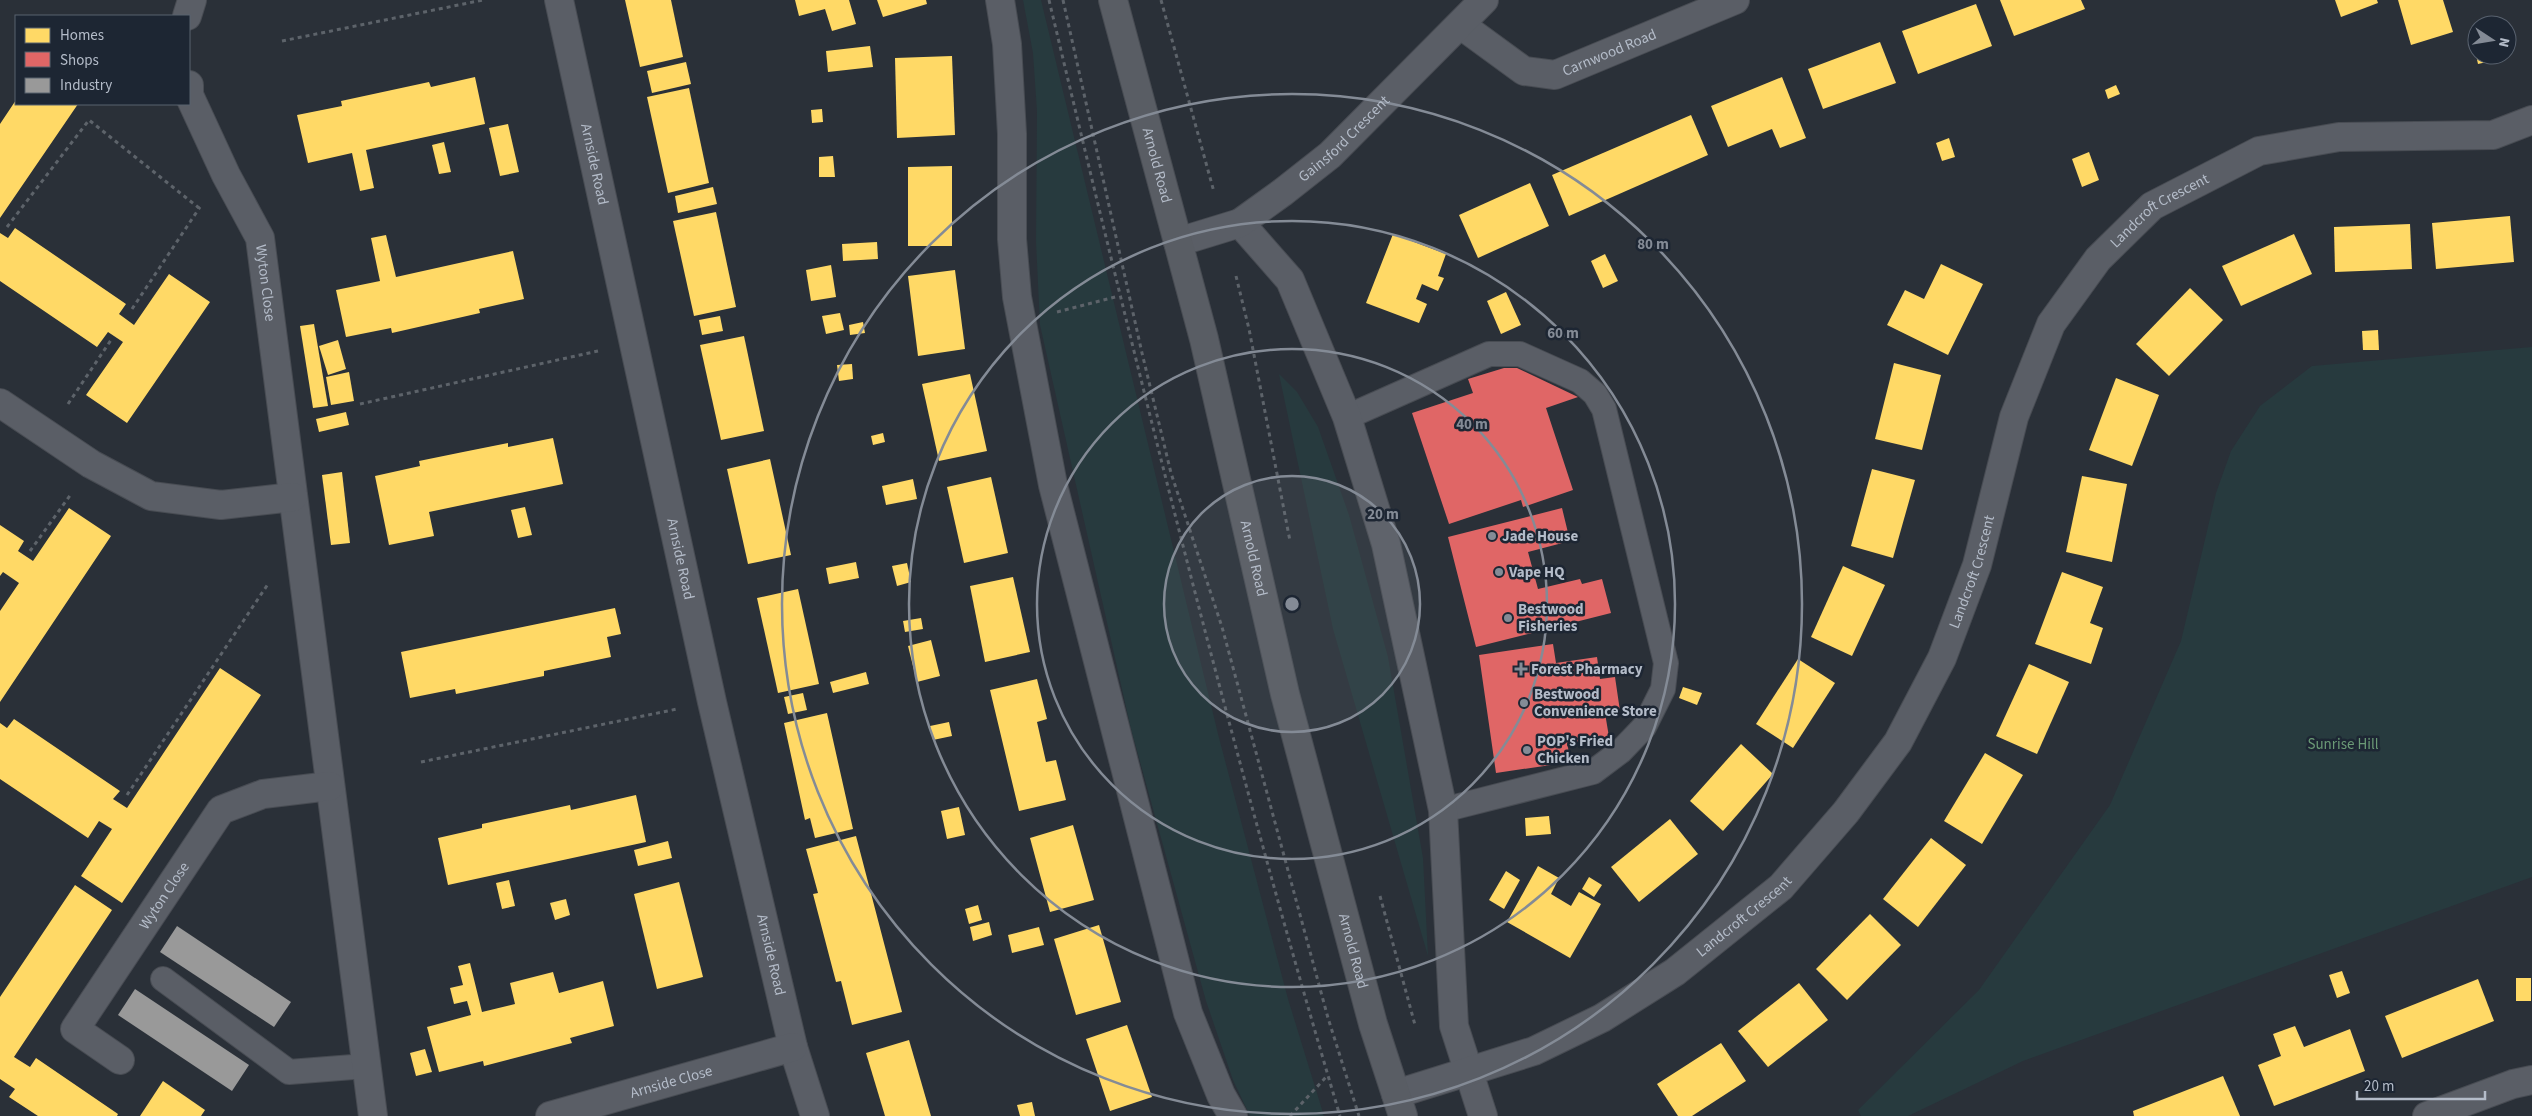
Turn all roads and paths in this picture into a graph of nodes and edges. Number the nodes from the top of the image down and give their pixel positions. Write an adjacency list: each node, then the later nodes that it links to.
1 (192, 0): 11 (street)
2 (483, 0): 13 (path)
3 (559, 0): 25 (street, Arnside Road)
4 (1000, 0): 23 (street)
5 (1049, 0): 21 (path)
6 (1063, 0): 56 (path)
7 (1113, 0): 20 (main road, Arnold Road)
8 (1161, 0): 18 (path)
9 (1484, 0): 12 (street, Gainsford Crescent)
10 (1736, 0): 12 (street, Carnwood Road)
11 (187, 15)
12 (1461, 25): 18 (street, Gainsford Crescent)
13 (282, 41)
14 (190, 97): 16 (street, Wyton Close)
15 (2532, 120): 46 (street, Landcroft Crescent)
16 (226, 175): 17 (path); 31 (street, Wyton Close)
17 (199, 208): 19 (path); 22 (path)
18 (1232, 225): 20 (street, Gainsford Crescent); 28 (street); 32 (path)
19 (6, 227)
20 (1178, 242): 49 (main road, Arnold Road)
21 (1119, 296): 23 (path); 47 (path)
22 (132, 309)
23 (1022, 321): 53 (street)
24 (111, 340): 29 (path)
25 (633, 343): 27 (path); 35 (street, Arnside Road)
26 (0, 403): 29 (street)
27 (360, 404)
28 (1347, 417): 39 (street); 39 (lane)
29 (48, 435): 30 (street)
30 (91, 464): 31 (street); 33 (path)
31 (293, 497): 34 (street, Wyton Close)
32 (1292, 550)
33 (30, 551)
34 (303, 576): 37 (street, Wyton Close); 38 (path)
35 (712, 702): 36 (path); 43 (street, Arnside Road)
36 (421, 762)
37 (330, 786): 44 (street, Wyton Close); 45 (street, Wyton Close)
38 (126, 795)
39 (1443, 810): 46 (street)
40 (1378, 889): 42 (path)
41 (163, 979): 45 (lane)
42 (1416, 1029)
43 (793, 1047): 51 (street, Arnside Close); 52 (street, Arnside Road)
44 (120, 1060)
45 (366, 1066): 50 (street, Wyton Close)
46 (1469, 1072): 49 (street, Landcroft Crescent); 57 (street)
47 (1328, 1076): 54 (path); 55 (path)
48 (2532, 1080): 58 (street)
49 (1400, 1105)
50 (373, 1116)
51 (550, 1116)
52 (815, 1116)
53 (1233, 1116)
54 (1290, 1116)
55 (1340, 1116)
56 (1358, 1116)
57 (1483, 1116)
58 (2427, 1116)

